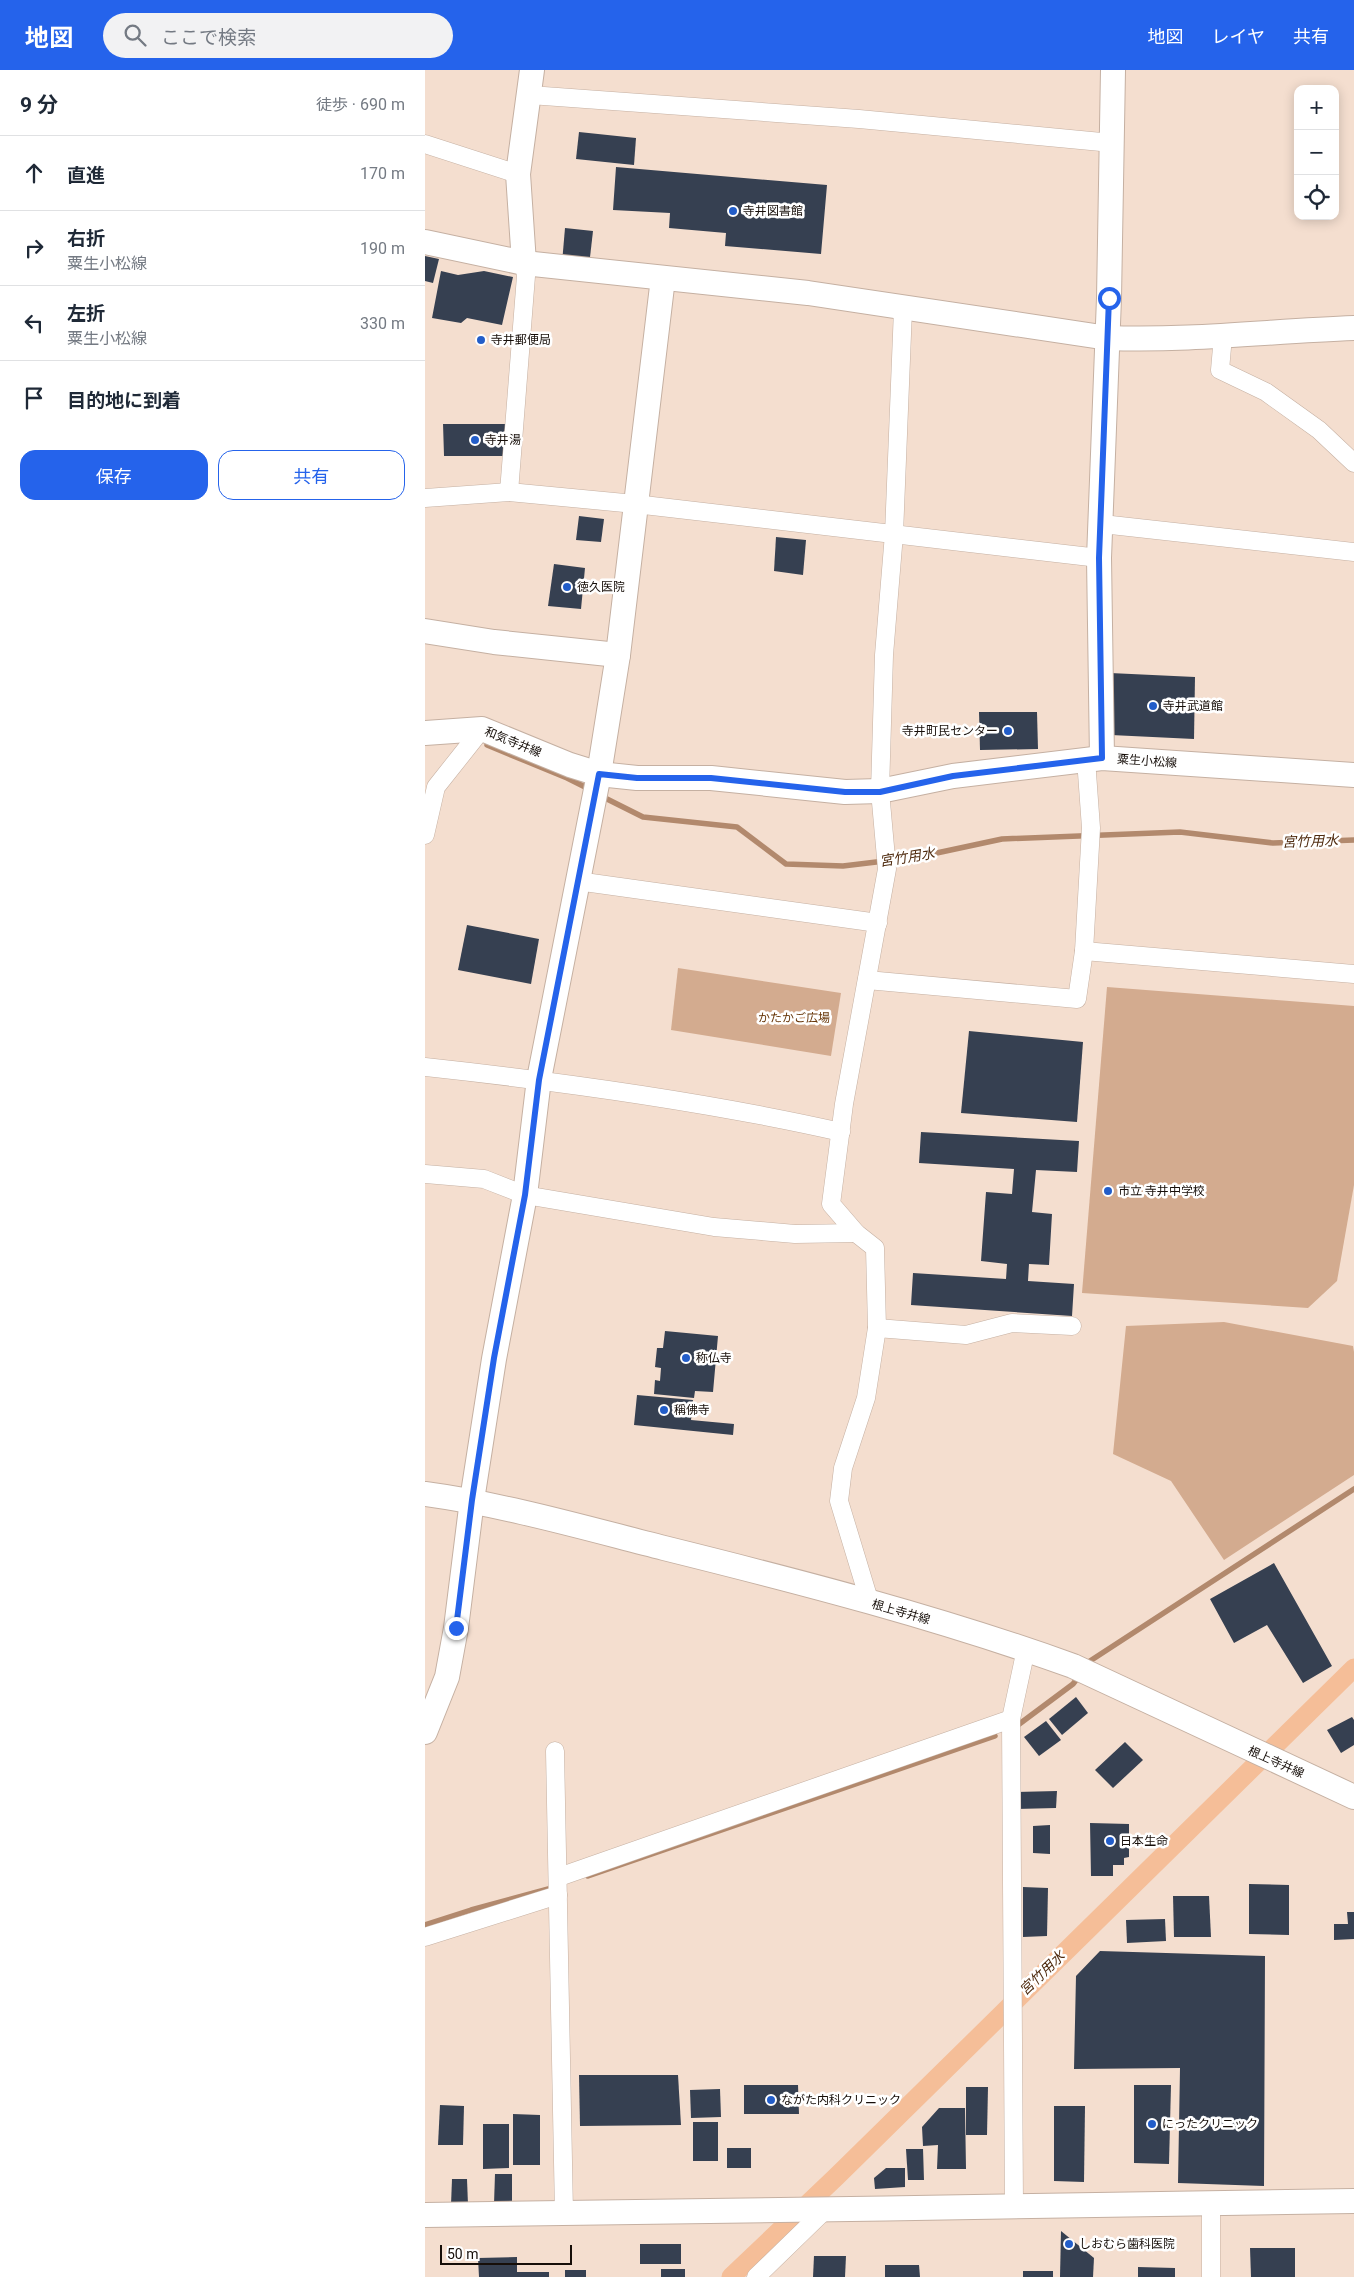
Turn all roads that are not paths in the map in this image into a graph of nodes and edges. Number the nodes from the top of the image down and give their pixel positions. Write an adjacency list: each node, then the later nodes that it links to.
1 (532, 70): 3 (main road)
2 (1113, 70): 4 (main road)
3 (530, 95): 4 (street); 6 (main road)
4 (1113, 143): 13 (main road)
5 (425, 144): 6 (street)
6 (518, 174): 8 (main road)
7 (425, 242): 8 (main road)
8 (524, 263): 9 (main road); 15 (street)
9 (663, 278): 10 (main road); 17 (main road)
10 (903, 309): 13 (main road); 19 (street)
11 (1354, 328): 12 (main road)
12 (1223, 336): 13 (main road); 14 (street)
13 (1108, 338): 18 (main road)
14 (1354, 463)
15 (509, 492): 16 (street); 17 (street)
16 (425, 498)
17 (635, 504): 19 (street); 23 (main road)
18 (1102, 524): 20 (street); 21 (main road)
19 (894, 534): 21 (street); 29 (street)
20 (1354, 552)
21 (1099, 558): 26 (main road)
22 (425, 631): 23 (main road)
23 (618, 655): 28 (main road)
24 (483, 729): 25 (main road, 和気寺井線); 28 (main road, 和気寺井線); 30 (street)
25 (425, 732)
26 (1094, 759): 27 (main road, 粟生小松線); 29 (main road, 粟生小松線); 33 (street)
27 (1354, 775)
28 (596, 786): 29 (main road, 粟生小松線); 31 (main road)
29 (880, 792): 32 (street)
30 (425, 836)
31 (577, 881): 32 (street); 37 (main road)
32 (878, 923): 35 (street)
33 (1084, 951): 34 (street); 35 (street)
34 (1354, 974)
35 (867, 980): 38 (street)
36 (425, 1067): 37 (street)
37 (539, 1080): 38 (street); 40 (main road)
38 (841, 1132): 41 (street)
39 (425, 1174): 40 (street)
40 (525, 1195): 41 (street); 45 (main road)
41 (856, 1233): 43 (street)
42 (1071, 1326): 43 (street)
43 (877, 1328): 46 (street)
44 (425, 1494): 45 (main road, 根上寺井線)
45 (472, 1500): 46 (main road, 根上寺井線); 49 (main road)
46 (870, 1603): 47 (main road, 根上寺井線)
47 (1026, 1649): 48 (street); 51 (main road, 根上寺井線)
48 (1011, 1719): 52 (street); 57 (street)
49 (425, 1732)
50 (555, 1751): 52 (street)
51 (1354, 1797)
52 (559, 1877): 53 (street)
53 (558, 1895): 54 (street); 59 (street)
54 (425, 1938)
55 (1354, 2201): 56 (main road)
56 (1211, 2204): 57 (main road); 62 (street)
57 (1014, 2206): 58 (main road)
58 (816, 2210): 59 (main road); 61 (street)
59 (564, 2214): 60 (main road)
60 (425, 2215)
61 (756, 2277)
62 (1211, 2277)

